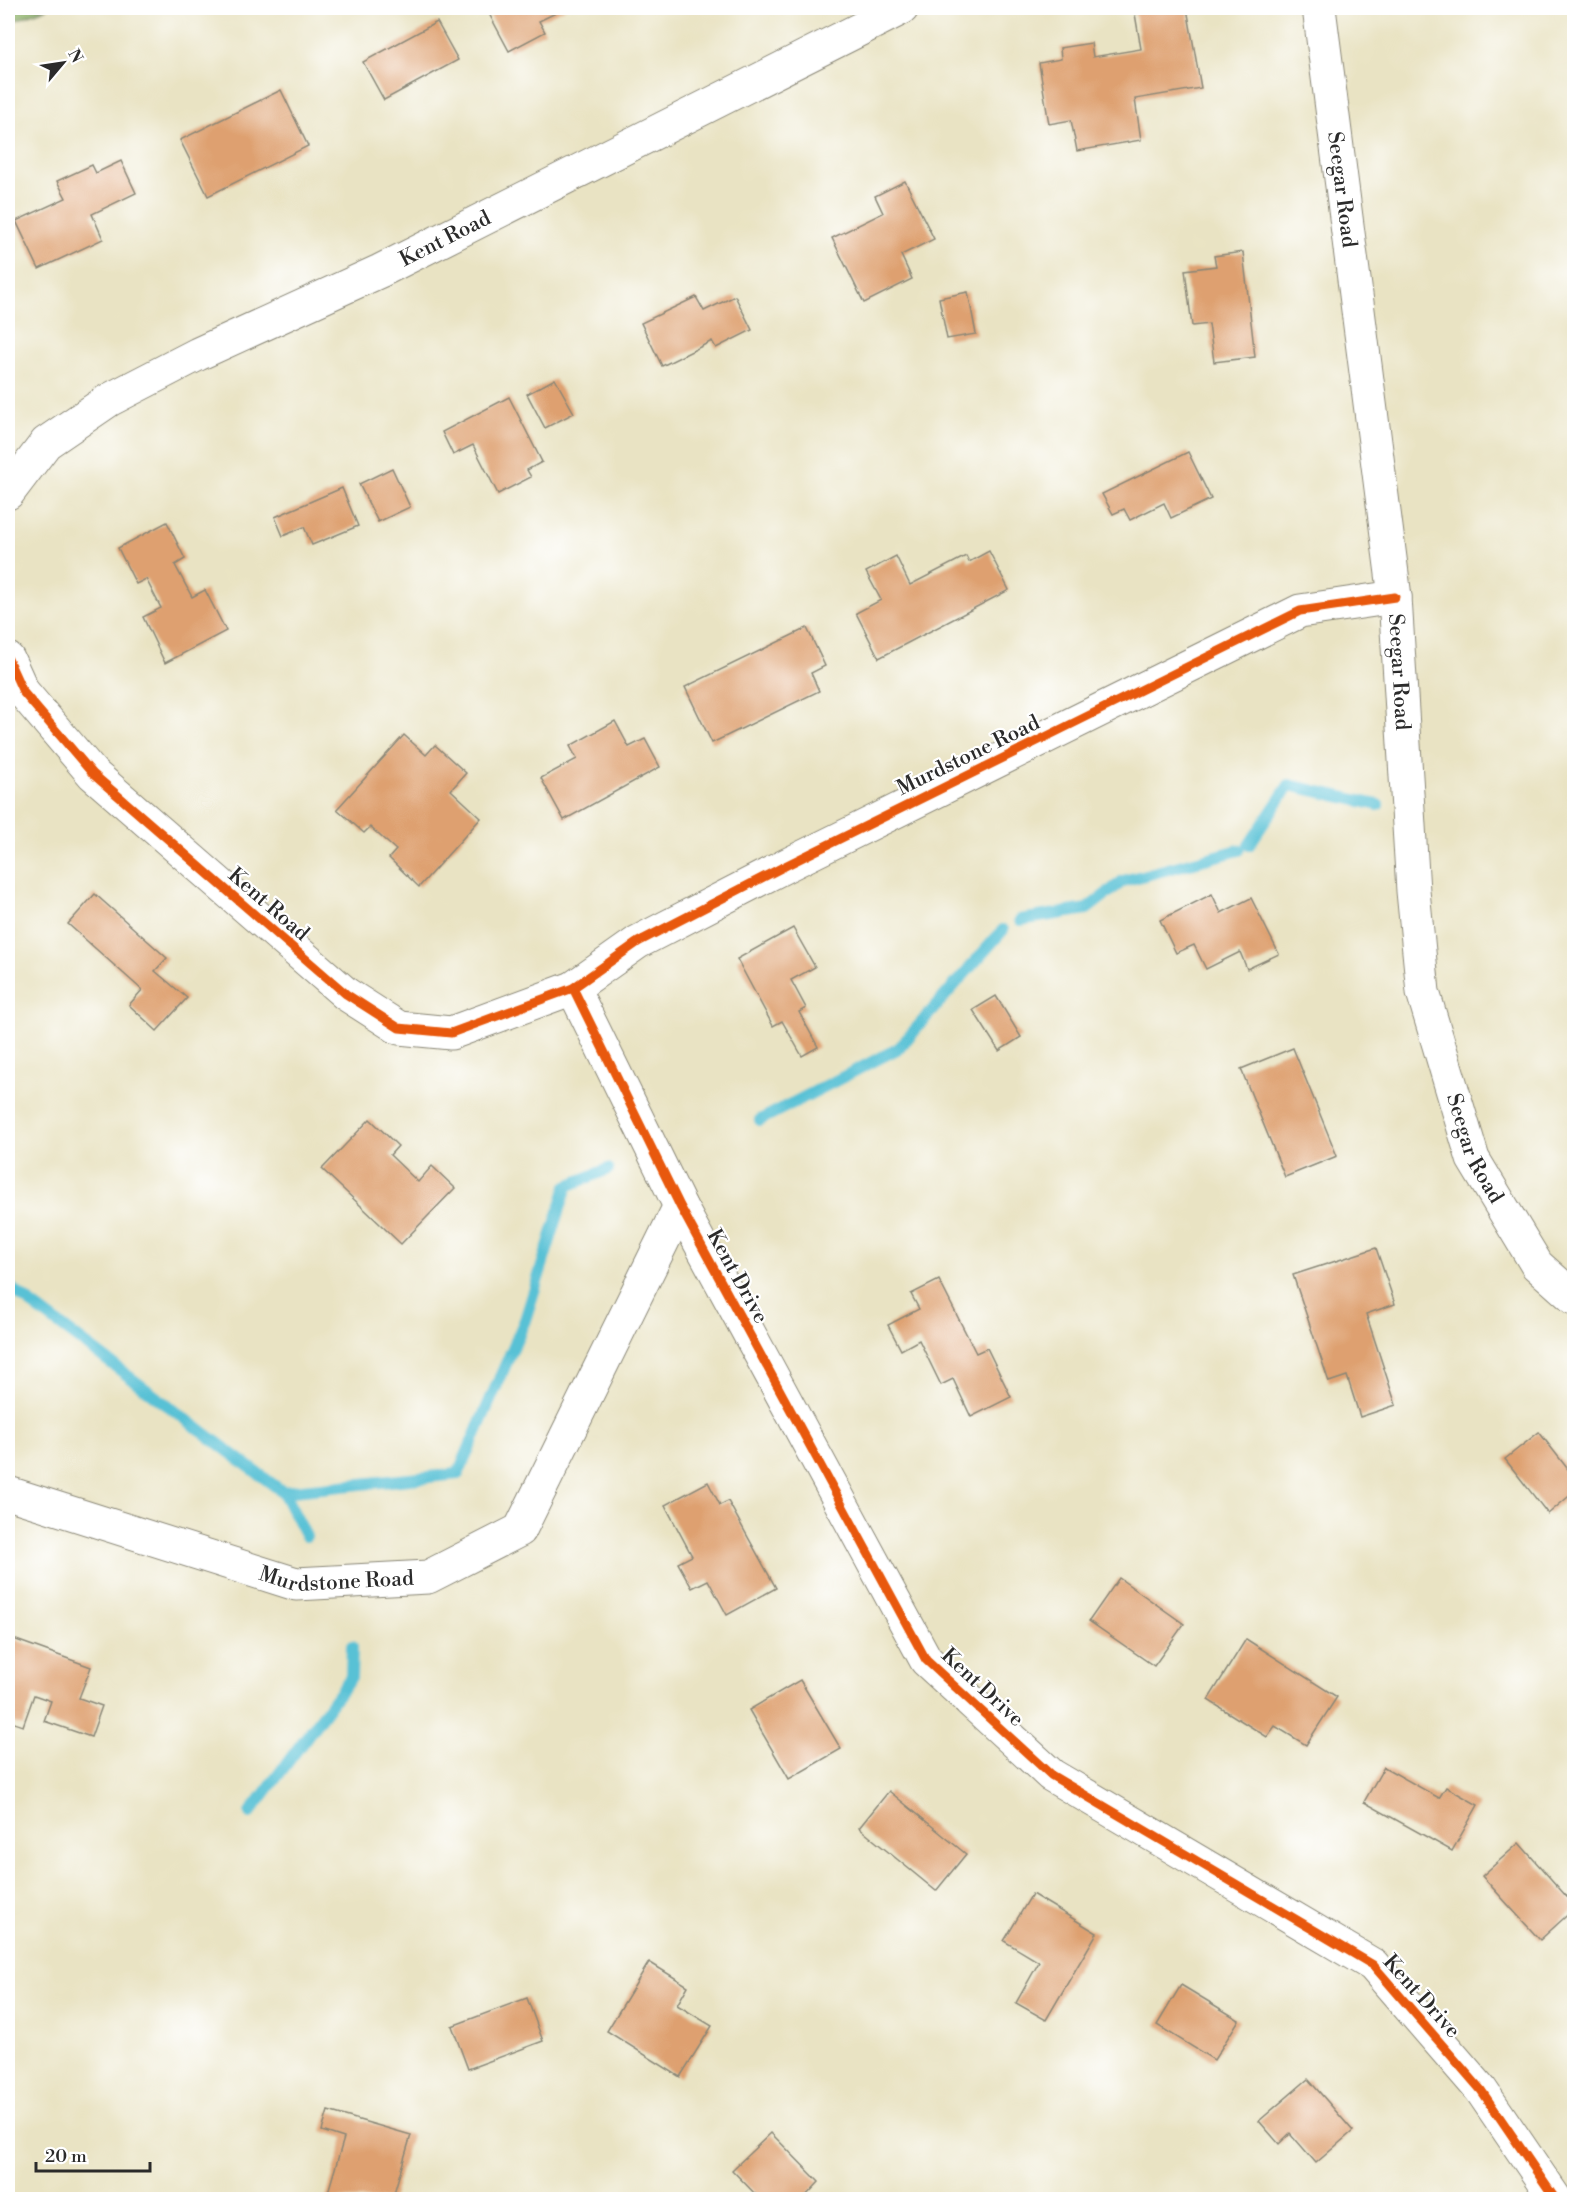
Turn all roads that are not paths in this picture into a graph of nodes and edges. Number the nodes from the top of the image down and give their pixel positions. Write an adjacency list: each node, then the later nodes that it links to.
1 (902, 8): 3 (street, Kent Road)
2 (1319, 8): 4 (street, Seegar Road)
3 (8, 493)
4 (1395, 597): 6 (street, Murdstone Road); 8 (street, Seegar Road)
5 (8, 659): 6 (street, Kent Road)
6 (573, 988): 7 (street, Kent Drive)
7 (680, 1206): 9 (street, Murdstone Road); 10 (street, Kent Drive)
8 (1575, 1298)
9 (8, 1493)
10 (1556, 2199)

